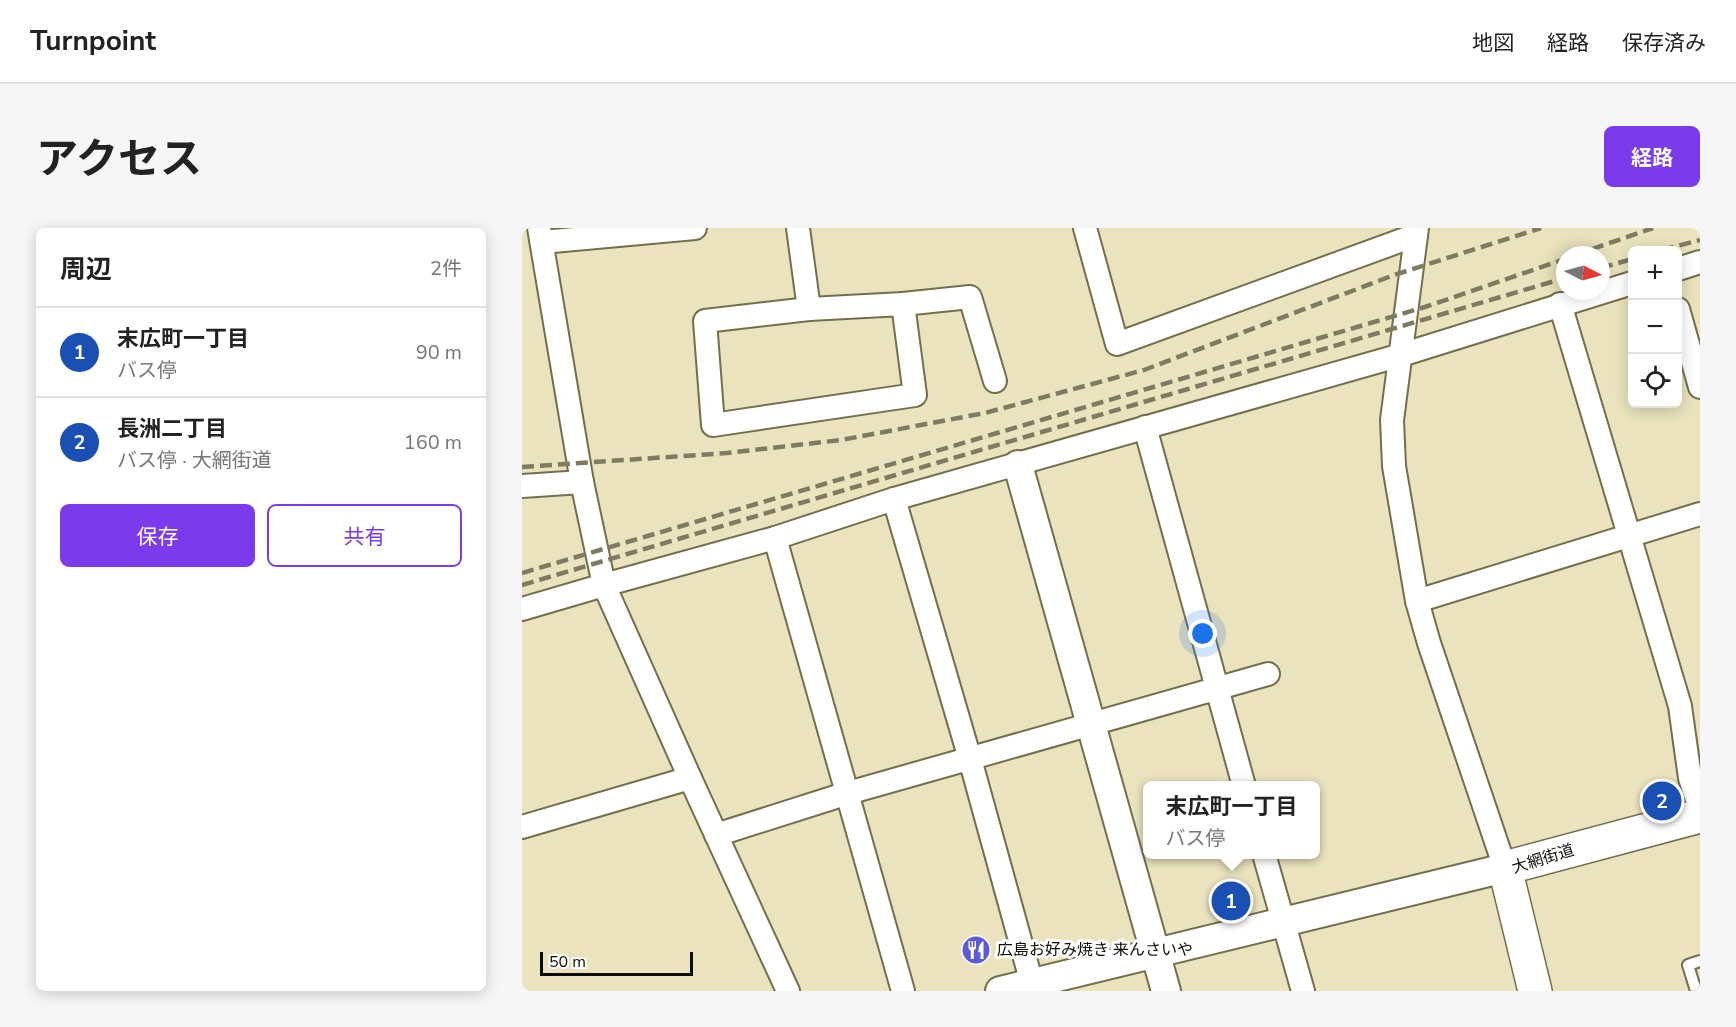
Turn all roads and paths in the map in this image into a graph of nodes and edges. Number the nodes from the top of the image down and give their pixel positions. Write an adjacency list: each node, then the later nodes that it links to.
1 (695, 228): 5 (street)
2 (798, 228): 11 (street)
3 (1085, 228): 4 (street)
4 (1417, 231): 13 (street)
5 (540, 235): 18 (street)
6 (1700, 262): 7 (street)
7 (1682, 267)
8 (1628, 284): 10 (street)
9 (903, 304): 11 (street); 11 (street); 14 (street)
10 (1560, 304): 13 (street); 22 (street)
11 (809, 309)
12 (1682, 326): 15 (street)
13 (1401, 355): 16 (street); 25 (street)
14 (995, 381)
15 (1700, 387)
16 (1145, 428): 17 (street); 28 (street)
17 (1018, 465): 20 (street); 29 (street)
18 (582, 482): 19 (street); 24 (street)
19 (522, 486)
20 (894, 499): 23 (street); 30 (street)
21 (1700, 514): 22 (street)
22 (1630, 536): 25 (street); 34 (street)
23 (775, 538): 24 (street); 33 (street)
24 (604, 585): 26 (street); 31 (street)
25 (1417, 601): 39 (street)
26 (522, 609)
27 (1268, 674): 28 (street)
28 (1216, 689): 29 (street); 32 (street)
29 (1091, 724): 30 (street); 41 (street)
30 (970, 759): 33 (street); 43 (street)
31 (690, 778): 36 (street); 37 (street)
32 (1243, 781)
33 (848, 793): 37 (street); 45 (street)
34 (1700, 809)
35 (1700, 816): 39 (main road, 大網街道)
36 (522, 827)
37 (716, 835): 44 (street)
38 (1265, 859): 40 (street)
39 (1505, 868): 40 (street); 49 (main road, 大網街道)
40 (1283, 921): 41 (street); 48 (street)
41 (1156, 954): 43 (street); 47 (street)
42 (1700, 961): 50 (lane)
43 (1033, 987): 46 (street)
44 (788, 991)
45 (903, 991)
46 (1000, 991)
47 (1166, 991)
48 (1303, 991)
49 (1535, 991)
50 (1696, 991)

